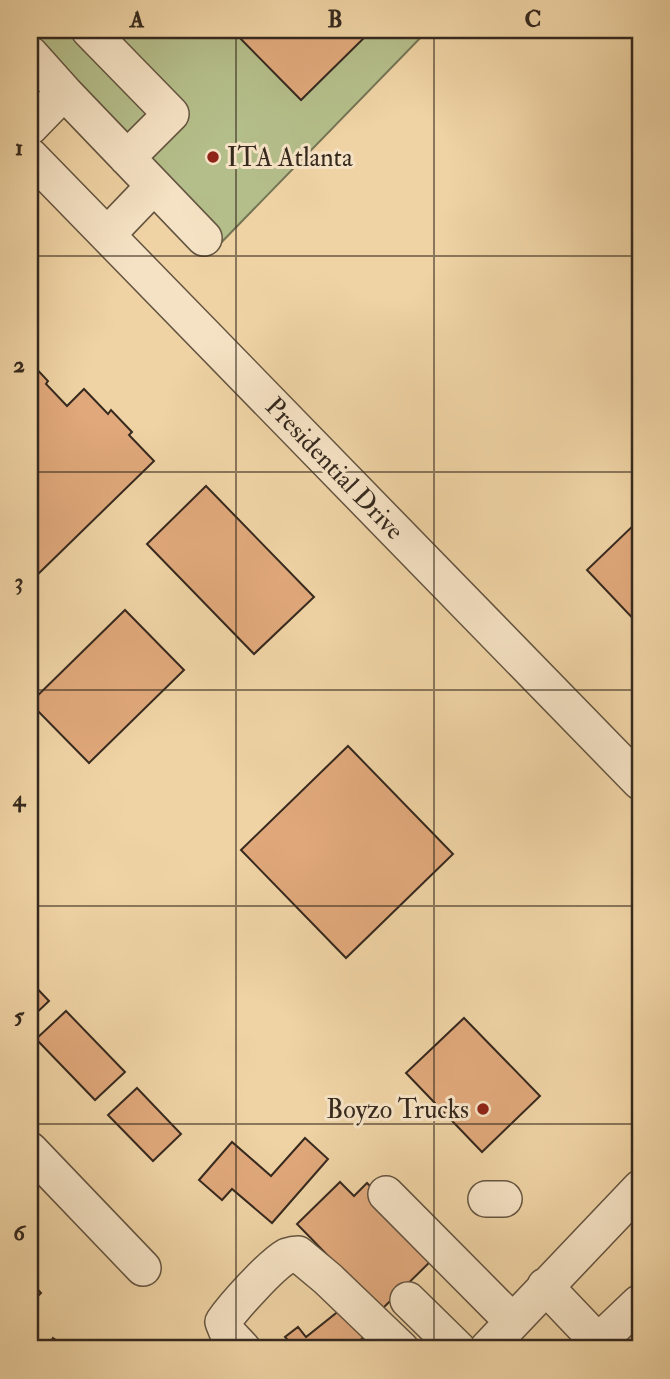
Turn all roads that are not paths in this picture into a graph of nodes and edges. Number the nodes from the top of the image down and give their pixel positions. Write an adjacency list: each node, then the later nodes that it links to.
1 (43, 30): 3 (street)
2 (89, 30): 8 (street)
3 (30, 47)
4 (30, 54): 5 (street)
5 (64, 92): 6 (street); 8 (street)
6 (30, 127)
7 (30, 156): 10 (street, Presidential Drive)
8 (127, 158): 9 (street)
9 (154, 187): 10 (street); 11 (street)
10 (107, 235): 12 (street, Presidential Drive)
11 (204, 238)
12 (640, 782)
13 (30, 1150): 16 (street)
14 (640, 1188): 17 (street)
15 (386, 1194): 20 (street)
16 (143, 1268)
17 (545, 1286): 20 (street); 22 (street)
18 (408, 1300): 20 (street)
19 (640, 1304): 22 (street)
20 (489, 1343)
21 (391, 1346): 23 (street)
22 (601, 1346)
23 (243, 1349)

